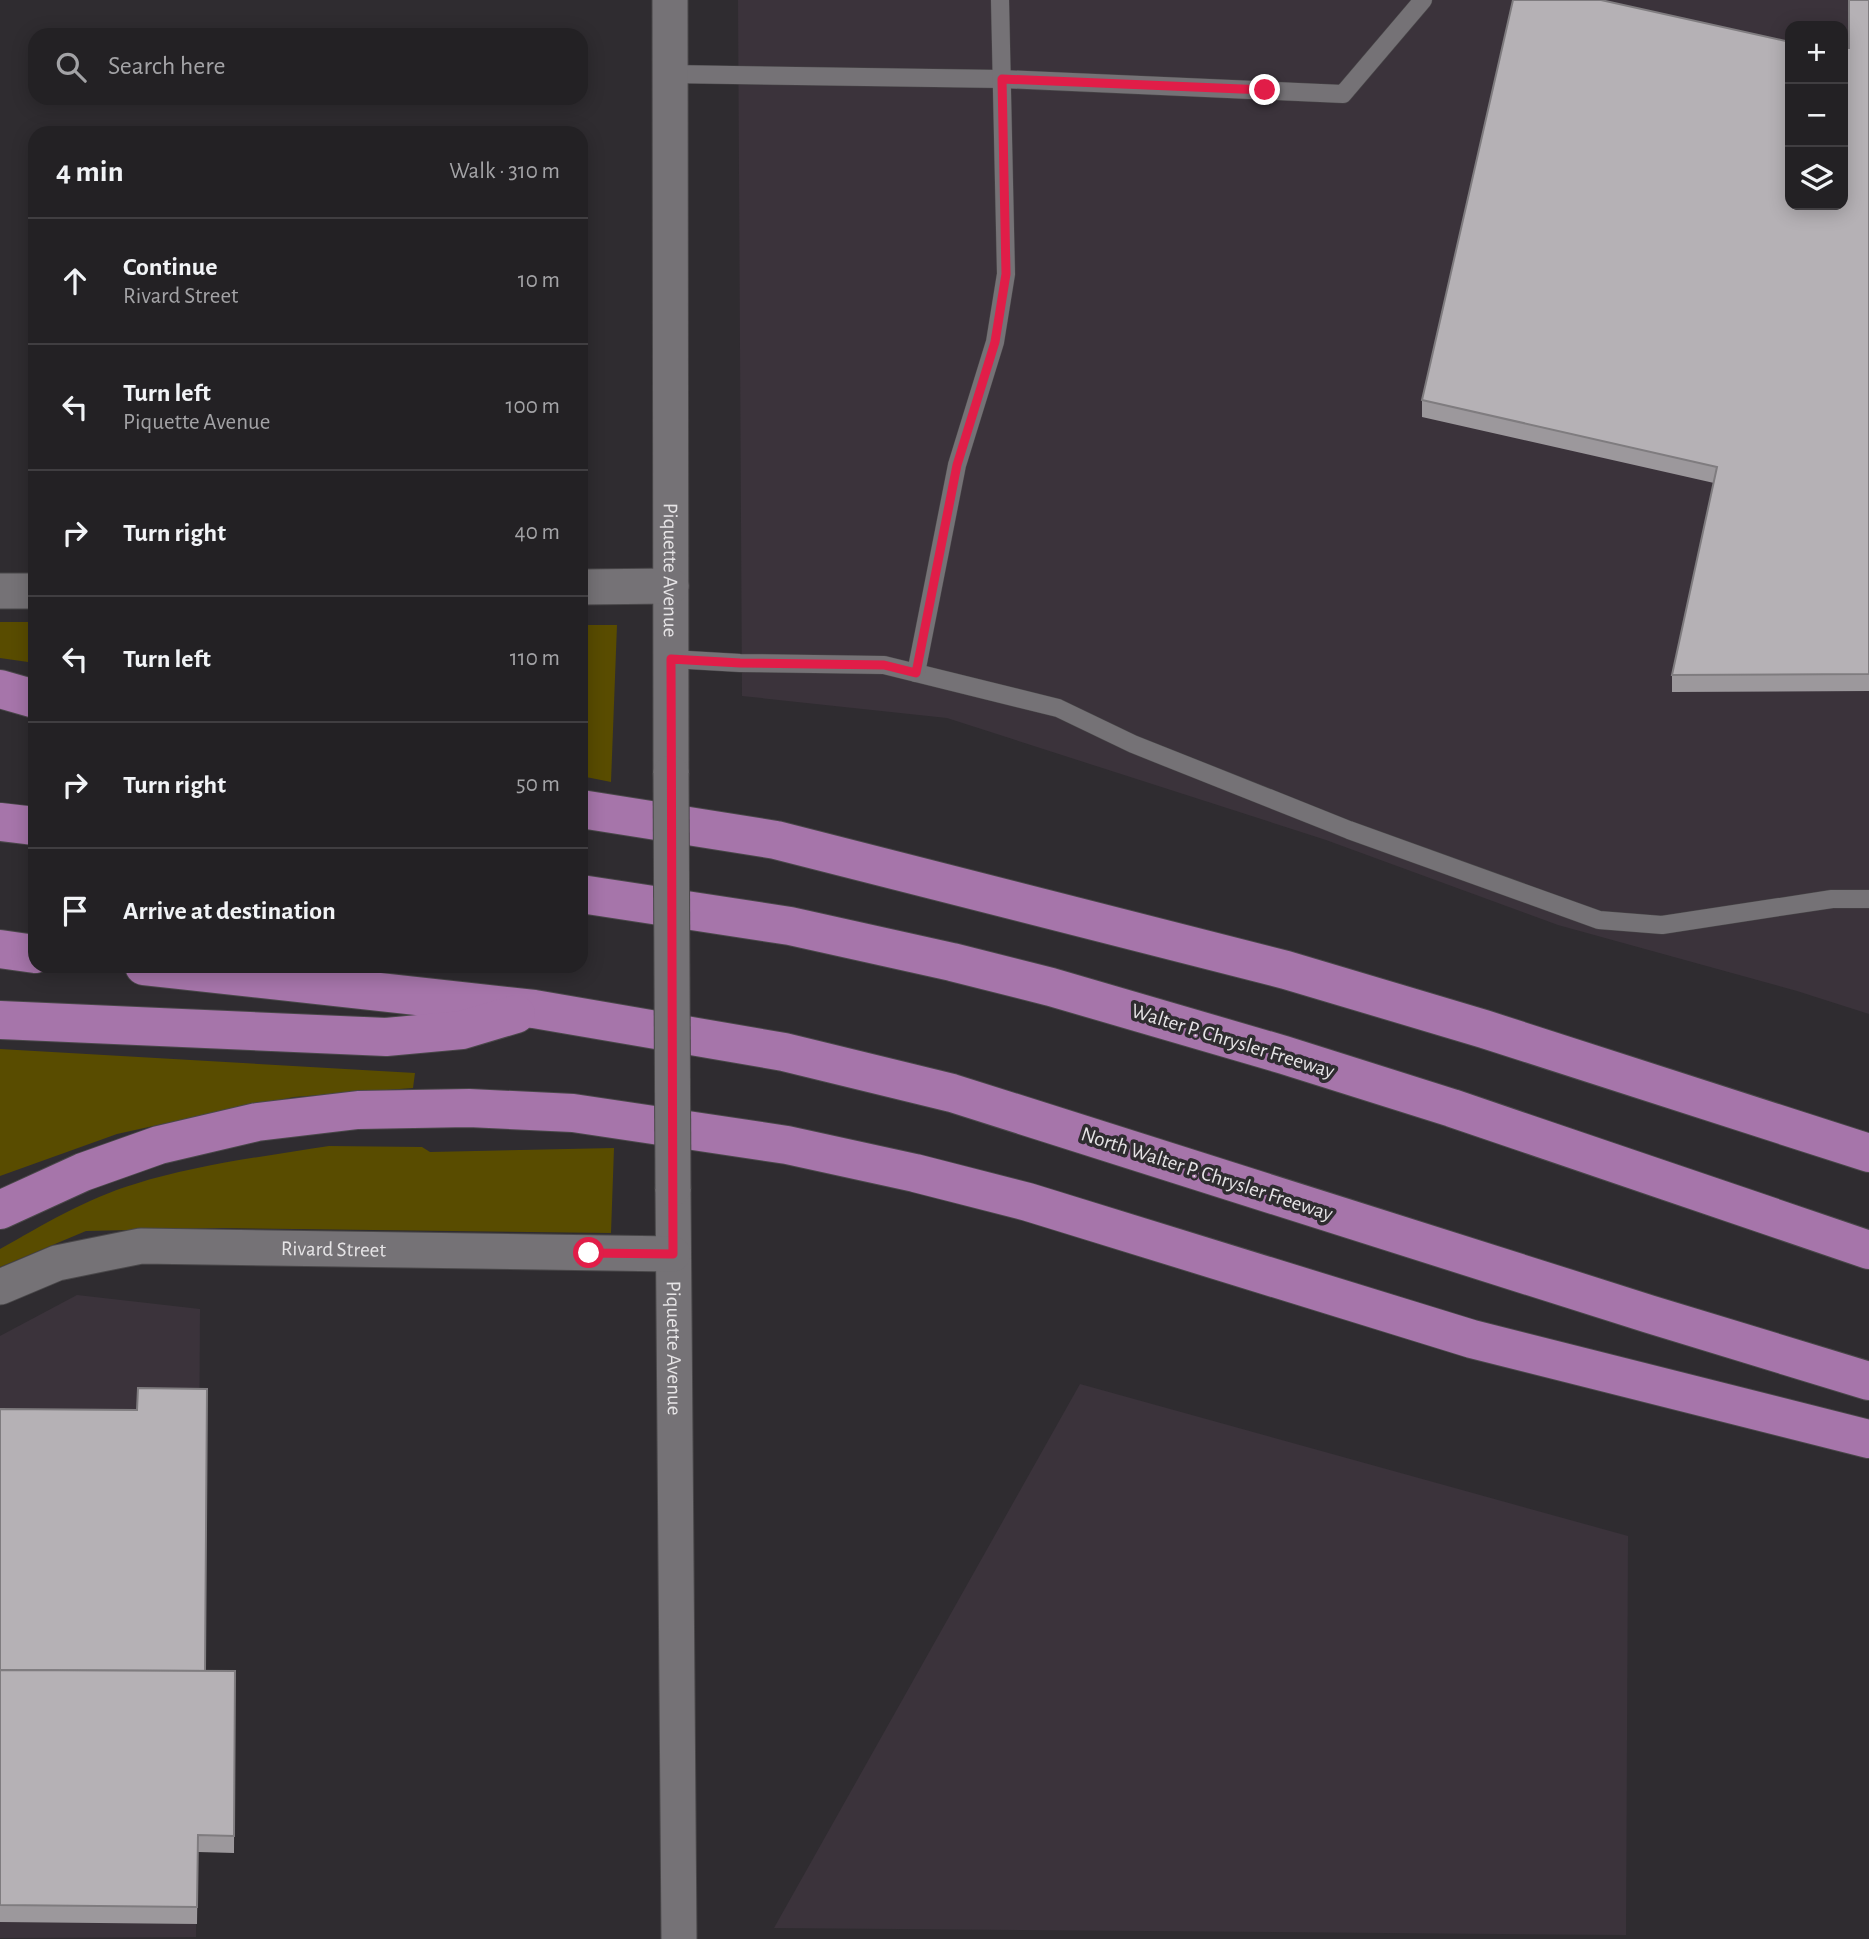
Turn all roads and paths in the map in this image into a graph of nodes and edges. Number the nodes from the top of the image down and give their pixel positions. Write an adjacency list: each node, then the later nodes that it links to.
1 (670, 0): 4 (street, Piquette Avenue)
2 (1000, 0): 5 (lane)
3 (1423, 0): 5 (lane)
4 (670, 74): 5 (lane); 6 (street, Piquette Avenue)
5 (1002, 79): 11 (lane)
6 (671, 586): 7 (street); 10 (street, Piquette Avenue)
7 (588, 587)
8 (0, 591): 9 (street)
9 (28, 591)
10 (671, 659): 11 (lane); 29 (street, Piquette Avenue, bridge)
11 (916, 673): 20 (lane)
12 (0, 690): 13 (highway)
13 (28, 697)
14 (0, 716): 15 (highway)
15 (28, 718)
16 (588, 810): 26 (highway)
17 (0, 822): 18 (highway)
18 (28, 825)
19 (588, 895): 28 (highway, Walter P. Chrysler Freeway)
20 (1869, 899)
21 (0, 949): 22 (highway)
22 (28, 953)
23 (207, 973): 24 (highway)
24 (534, 1009): 25 (highway); 31 (highway, North Walter P. Chrysler Freeway)
25 (0, 1020)
26 (1869, 1153)
27 (0, 1210): 32 (highway)
28 (1869, 1250)
29 (673, 1254): 30 (street, Rivard Street); 33 (street, Piquette Avenue)
30 (0, 1287)
31 (1869, 1381)
32 (1869, 1439)
33 (679, 1939)

